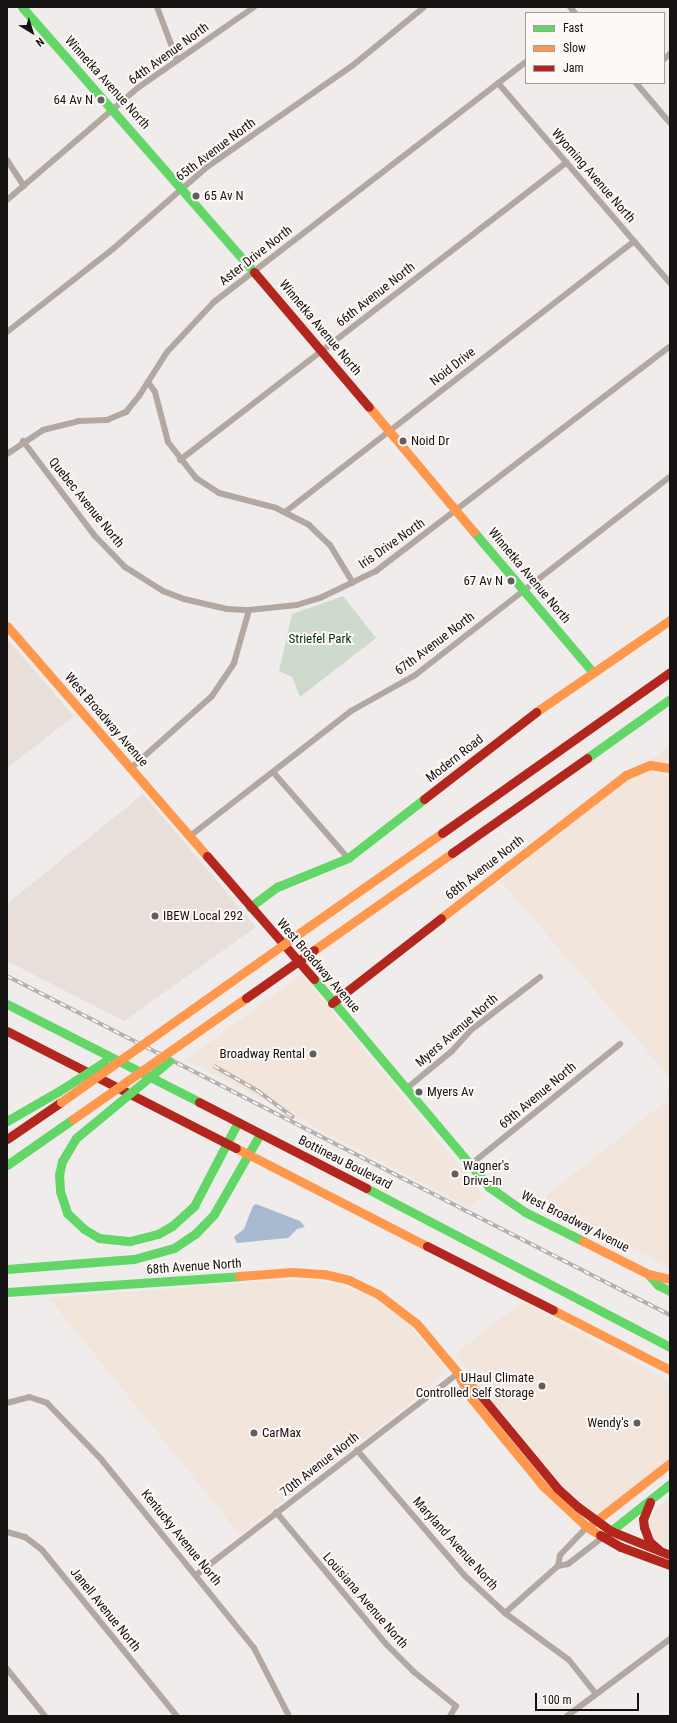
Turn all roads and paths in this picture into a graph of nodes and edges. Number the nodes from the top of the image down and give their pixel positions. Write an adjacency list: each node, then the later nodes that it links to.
1 (22, 7): 9 (main road, Winnetka Avenue North)
2 (157, 7): 5 (street)
3 (254, 7): 5 (street, 64th Avenue North)
4 (424, 7): 14 (street, 65th Avenue North)
5 (177, 60): 9 (street, 64th Avenue North)
6 (525, 63): 7 (street, Aster Drive North)
7 (498, 83): 12 (street, Wyoming Avenue North); 17 (street, Aster Drive North)
8 (637, 84): 10 (street)
9 (113, 110): 13 (street, 64th Avenue North); 14 (main road, Winnetka Avenue North)
10 (670, 123)
11 (7, 160): 13 (street)
12 (567, 162): 16 (street, Wyoming Avenue North); 21 (street, 66th Avenue North)
13 (24, 186): 15 (street, 64th Avenue North)
14 (182, 188): 17 (main road, Winnetka Avenue North); 19 (street, 65th Avenue North)
15 (7, 200)
16 (634, 241): 18 (street, Wyoming Avenue North); 23 (street, Noid Drive)
17 (254, 271): 21 (main road, Winnetka Avenue North); 22 (street, Aster Drive North)
18 (670, 283)
19 (7, 332)
20 (670, 346): 28 (street, Iris Drive North)
21 (322, 351): 23 (main road, Winnetka Avenue North); 26 (street, 66th Avenue North)
22 (148, 382): 24 (street, Aster Drive North); 26 (street)
23 (389, 430): 28 (main road, Winnetka Avenue North); 29 (street, Noid Drive)
24 (23, 441): 25 (street, Aster Drive North); 32 (street, Quebec Avenue North)
25 (7, 454)
26 (180, 460): 29 (street)
27 (670, 477): 31 (street, 67th Avenue North)
28 (457, 510): 30 (street, Iris Drive North); 31 (main road, Winnetka Avenue North)
29 (285, 512): 30 (street)
30 (353, 583): 32 (street, Iris Drive North)
31 (524, 590): 35 (main road, Winnetka Avenue North); 40 (street, 67th Avenue North)
32 (249, 610): 38 (street)
33 (670, 620): 35 (main road, Modern Road)
34 (7, 626): 38 (main road, West Broadway Avenue)
35 (592, 671): 42 (main road, Modern Road)
36 (670, 672): 46 (main road, bridge)
37 (670, 699): 45 (main road, bridge)
38 (131, 768): 41 (main road, West Broadway Avenue)
39 (670, 768): 47 (main road, 68th Avenue North)
40 (273, 772): 41 (street, 67th Avenue North); 42 (street)
41 (190, 836): 43 (main road, West Broadway Avenue)
42 (348, 858): 43 (main road, Modern Road)
43 (250, 907): 47 (main road, West Broadway Avenue)
44 (540, 977): 51 (street, Myers Avenue North)
45 (258, 989): 56 (main road, bridge); 58 (main road, bridge)
46 (208, 996): 52 (main road, bridge); 55 (main road, bridge)
47 (332, 1003): 51 (main road, West Broadway Avenue)
48 (7, 1004): 53 (main road, Bottineau Boulevard)
49 (7, 1031): 56 (main road)
50 (620, 1044): 59 (street, 69th Avenue North)
51 (407, 1088): 59 (main road, West Broadway Avenue)
52 (7, 1121)
53 (238, 1122): 54 (main road, Bottineau Boulevard); 56 (main road)
54 (260, 1134): 57 (main road); 65 (main road, Bottineau Boulevard)
55 (7, 1139)
56 (226, 1144): 57 (main road)
57 (248, 1156): 60 (main road); 66 (main road)
58 (7, 1165)
59 (470, 1165): 61 (main road, West Broadway Avenue)
60 (7, 1269)
61 (648, 1274): 62 (main road, West Broadway Avenue); 63 (main road, West Broadway Avenue)
62 (670, 1279)
63 (670, 1291)
64 (7, 1292): 67 (main road, 68th Avenue North)
65 (670, 1347)
66 (670, 1370)
67 (458, 1373): 69 (street, 70th Avenue North); 74 (main road); 75 (main road)
68 (7, 1403): 82 (street, Kentucky Avenue North)
69 (357, 1450): 73 (street, 70th Avenue North); 83 (street, Maryland Avenue North)
70 (670, 1463): 74 (main road)
71 (670, 1484): 72 (main road)
72 (652, 1499): 76 (main road); 79 (main road)
73 (276, 1512): 82 (street, 70th Avenue North); 90 (street, Louisiana Avenue North)
74 (596, 1521): 75 (main road); 76 (main road)
75 (587, 1527): 78 (main road); 81 (street)
76 (611, 1531): 78 (main road); 79 (main road)
77 (7, 1532): 88 (street, Janell Avenue North)
78 (603, 1538): 80 (main road); 81 (street)
79 (666, 1554)
80 (670, 1565)
81 (558, 1566): 83 (street)
82 (196, 1574): 89 (street, Kentucky Avenue North)
83 (505, 1613): 86 (street, Maryland Avenue North)
84 (670, 1639): 86 (street)
85 (7, 1669): 87 (street)
86 (596, 1694): 91 (street)
87 (45, 1716)
88 (177, 1716)
89 (289, 1716)
90 (450, 1716)
91 (567, 1716)

